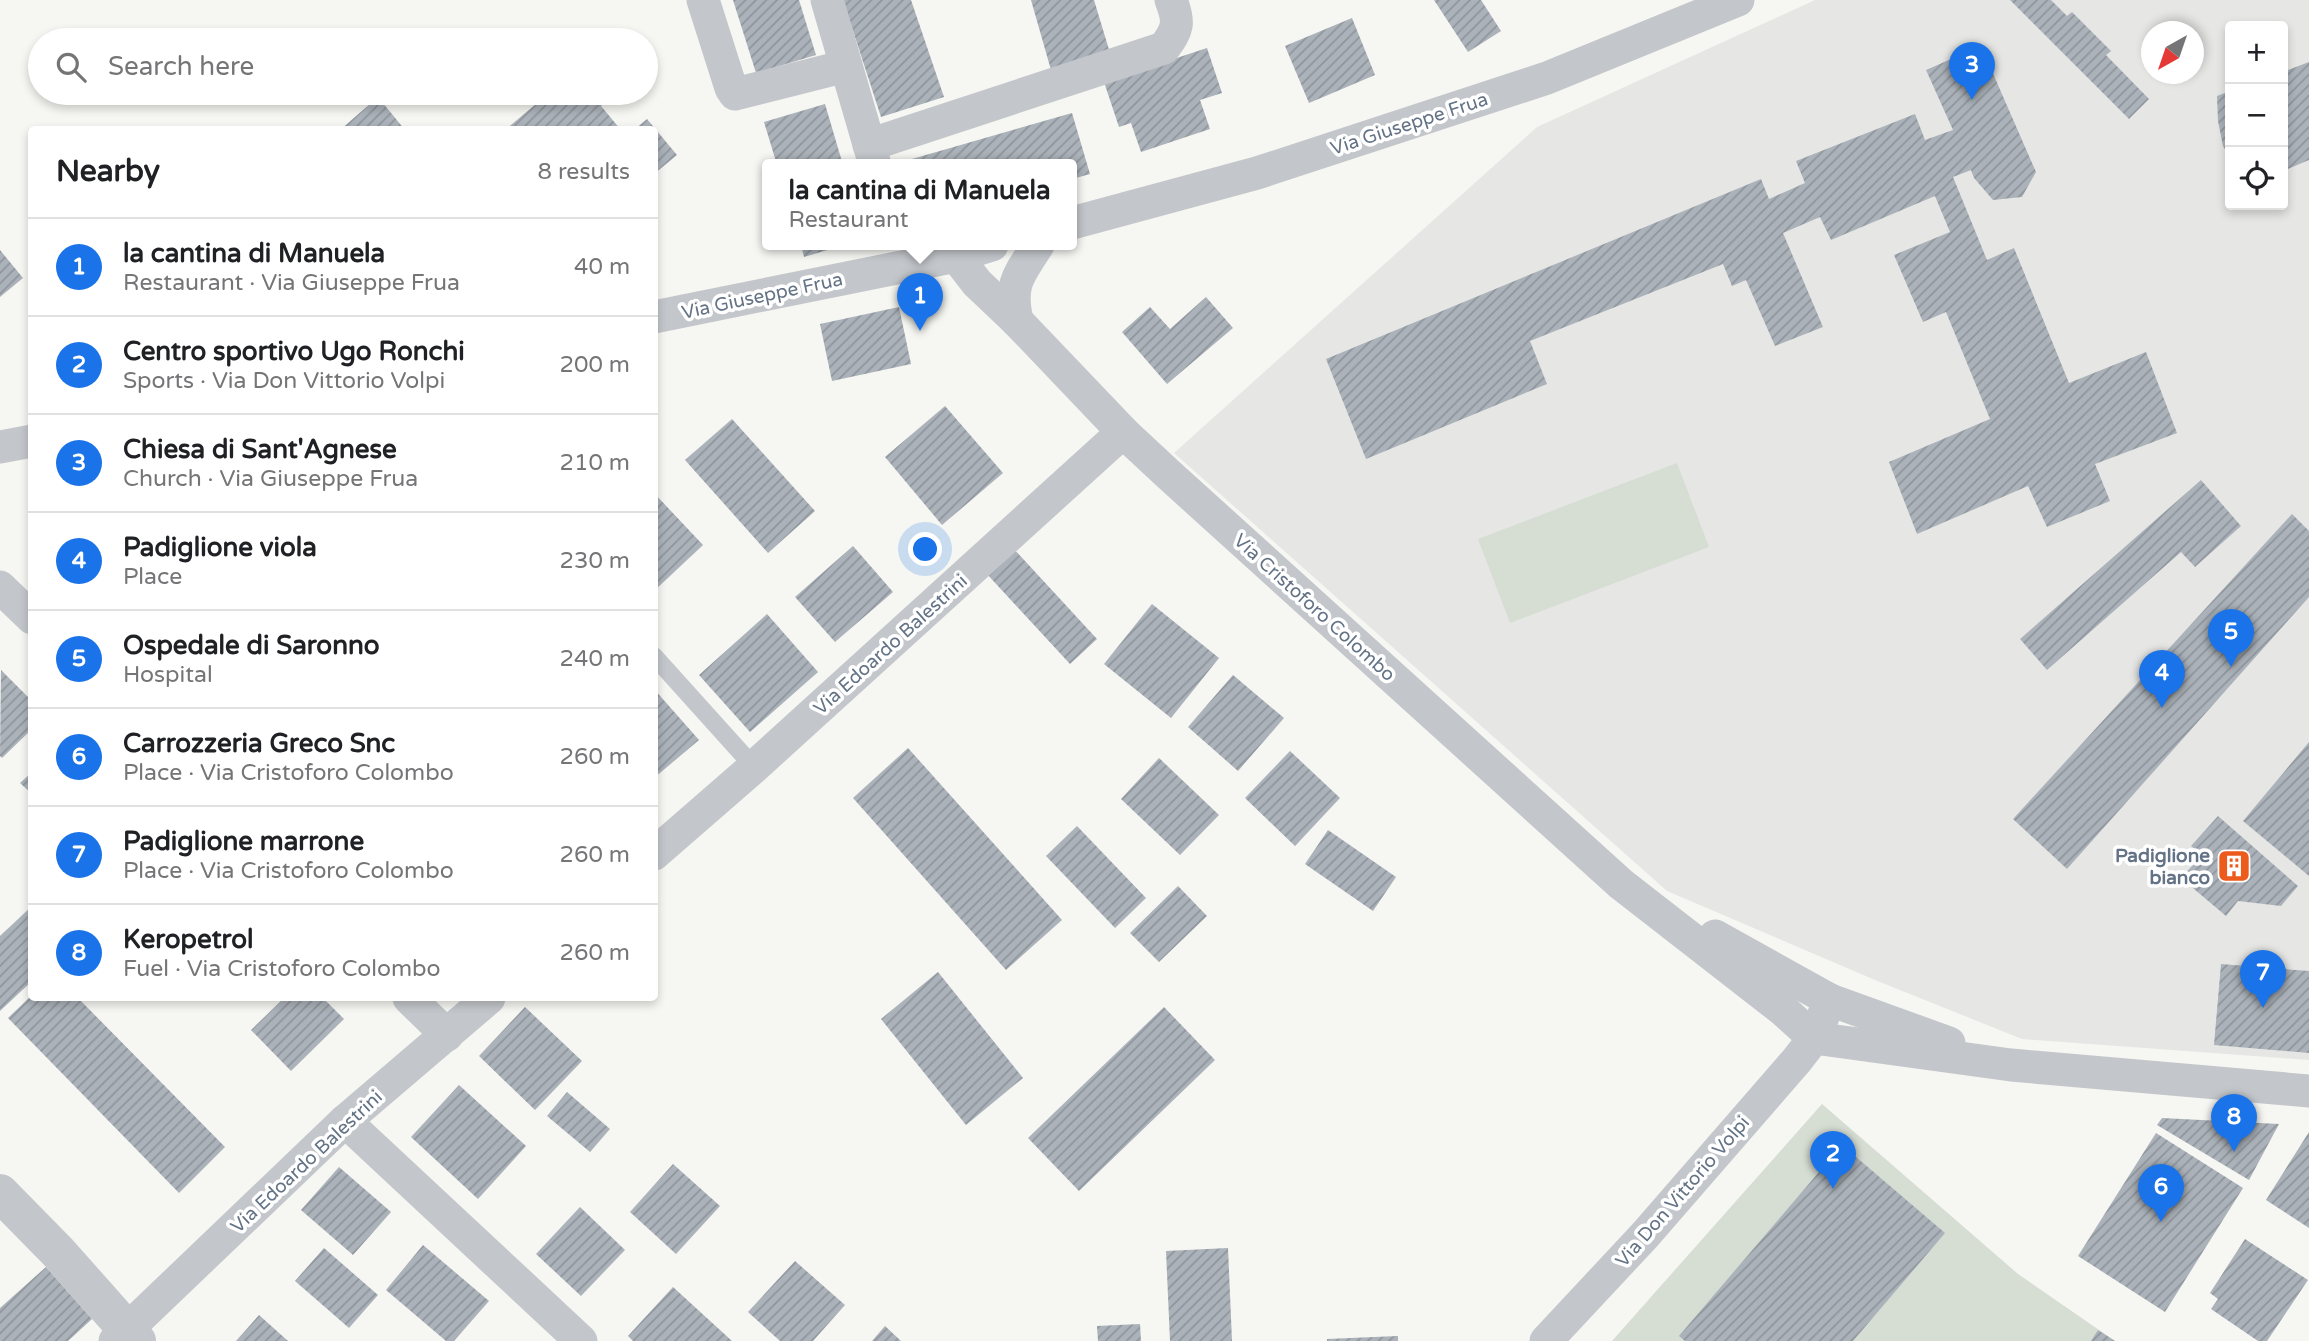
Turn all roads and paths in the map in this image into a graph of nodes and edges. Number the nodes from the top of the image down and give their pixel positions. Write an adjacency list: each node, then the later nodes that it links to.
1 (703, 0): 5 (street)
2 (827, 0): 5 (street)
3 (1171, 0): 6 (street)
4 (1738, 0): 7 (street, Via Giuseppe Frua)
5 (846, 66): 6 (street)
6 (872, 155)
7 (1077, 222)
8 (976, 250): 11 (street, Via Giuseppe Frua)
9 (1035, 250): 13 (street)
10 (902, 256): 11 (street, Via Giuseppe Frua); 12 (street, Via Giuseppe Frua)
11 (956, 256): 13 (street, Via Cristoforo Colombo)
12 (658, 316)
13 (1017, 321): 14 (street, Via Cristoforo Colombo)
14 (1123, 432): 20 (street, Via Edoardo Balestrini); 22 (street, Via Cristoforo Colombo)
15 (28, 442): 16 (street)
16 (0, 447)
17 (0, 587): 18 (street)
18 (28, 614)
19 (658, 660): 20 (lane)
20 (754, 767): 21 (street, Via Edoardo Balestrini)
21 (658, 851)
22 (1621, 884): 23 (street, Via Cristoforo Colombo); 27 (street, Via Cristoforo Colombo)
23 (1830, 1000): 27 (street); 28 (street, Via Cristoforo Colombo)
24 (412, 1001): 26 (street)
25 (486, 1001): 26 (street, Via Edoardo Balestrini)
26 (447, 1035): 30 (street, Via Edoardo Balestrini)
27 (1814, 1038): 28 (street, Via Cristoforo Colombo); 34 (street, Via Don Vittorio Volpi)
28 (2011, 1066): 29 (street, Via Cristoforo Colombo)
29 (2309, 1091)
30 (345, 1121): 32 (street, Via Edoardo Balestrini); 33 (street)
31 (0, 1192): 32 (street)
32 (127, 1337)
33 (581, 1341)
34 (1546, 1341)

